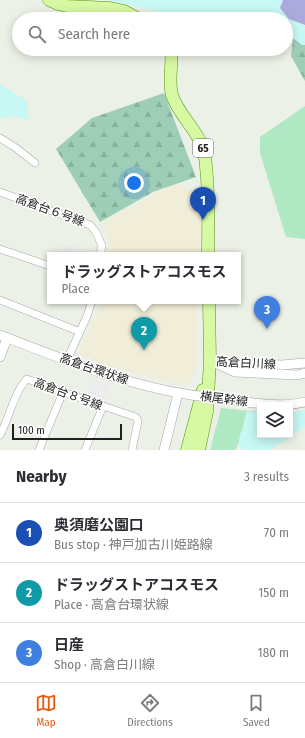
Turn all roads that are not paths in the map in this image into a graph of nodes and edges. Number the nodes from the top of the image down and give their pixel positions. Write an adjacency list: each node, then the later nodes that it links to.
1 (48, 0): 2 (main road)
2 (126, 12)
3 (172, 56): 9 (main road, 65)
4 (0, 138): 5 (street)
5 (35, 163)
6 (0, 192): 8 (street, 高倉台６号線)
7 (0, 248): 10 (street)
8 (101, 252)
9 (208, 252)
10 (47, 265)
11 (0, 300): 14 (street)
12 (91, 304): 14 (street)
13 (209, 304): 18 (main road)
14 (80, 332): 17 (street)
15 (4, 336): 16 (street); 17 (street, 高倉台環状線)
16 (0, 357)
17 (66, 360): 22 (street, 高倉台環状線)
18 (210, 361): 19 (street, 高倉白川線); 20 (street, 高倉白川線); 31 (main road); 32 (main road)
19 (305, 363)
20 (305, 373)
21 (63, 392): 25 (street, 高倉台８号線); 26 (street, 高倉台８号線); 27 (street)
22 (178, 393): 23 (street, 高倉台環状線); 30 (street)
23 (191, 395): 24 (street, 横尾幹線, bridge)
24 (305, 402)
25 (103, 406): 28 (street); 29 (street, 高倉台８号線)
26 (0, 435)
27 (39, 450)
28 (85, 450)
29 (132, 450)
30 (164, 450)
31 (187, 450)
32 (199, 450)

